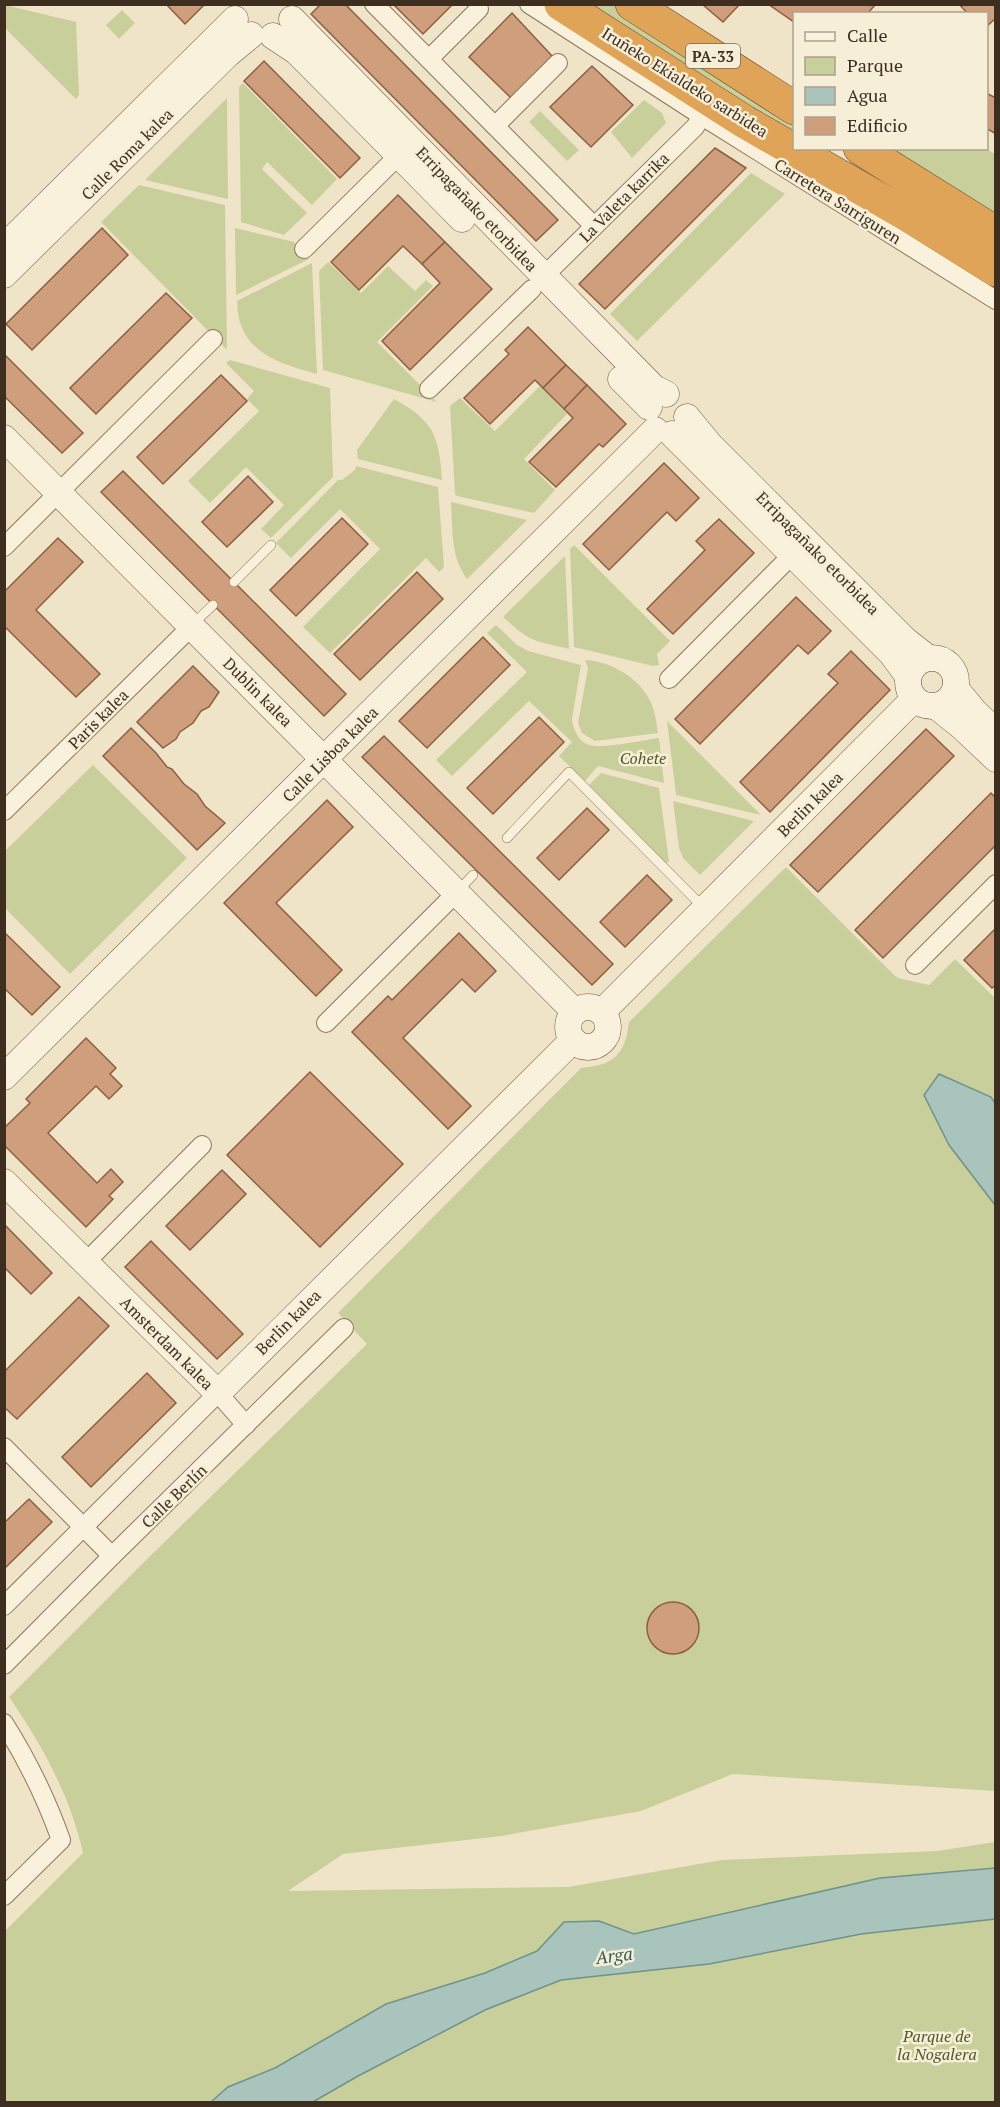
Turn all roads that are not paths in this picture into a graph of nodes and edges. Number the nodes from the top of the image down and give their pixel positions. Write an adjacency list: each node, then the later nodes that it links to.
1 (374, 4): 8 (street)
2 (529, 4): 11 (street, Carretera Sarriguren)
3 (561, 4): 13 (highway, Iruñeko Ekialdeko sarbidea / PA-33)
4 (632, 4): 10 (highway, PA-33)
5 (479, 9): 8 (street)
6 (293, 12): 7 (street); 23 (street, Erripagañako etorbidea)
7 (248, 24): 16 (street, Erripagañako etorbidea); 19 (street, Calle Roma kalea); 22 (street, Calle Roma kalea)
8 (429, 59): 12 (street)
9 (558, 63): 12 (street)
10 (793, 107)
11 (702, 116): 17 (street, La Valeta karrika); 24 (street, Carretera Sarriguren)
12 (495, 126): 17 (street)
13 (793, 149)
14 (794, 150): 21 (highway, Iruñeko Ekialdeko sarbidea / PA-33)
15 (863, 150): 18 (highway)
16 (399, 155): 20 (street, Erripagañako etorbidea); 23 (street, Erripagañako etorbidea)
17 (594, 226): 23 (street, La Valeta karrika)
18 (996, 233)
19 (4, 247)
20 (304, 249)
21 (996, 270)
22 (4, 275)
23 (537, 283): 26 (street, Erripagañako etorbidea); 27 (street, Erripagañako etorbidea)
24 (996, 300)
25 (213, 339): 29 (street)
26 (429, 389)
27 (666, 416): 32 (street, Erripagañako etorbidea); 36 (street, Erripagañako etorbidea); 41 (street, Calle Lisboa kalea)
28 (4, 438): 29 (street, Dublin kalea)
29 (59, 492): 31 (street); 35 (street, Dublin kalea)
30 (271, 545): 33 (lane)
31 (4, 547)
32 (794, 554): 37 (street, Erripagañako etorbidea); 39 (street, Erripagañako etorbidea)
33 (234, 582)
34 (213, 604): 35 (lane)
35 (192, 626): 41 (street, Dublin kalea); 43 (street, Paris kalea)
36 (928, 658): 38 (street); 39 (street)
37 (669, 679)
38 (956, 689): 39 (street); 40 (street)
39 (920, 694): 42 (street, Erripagañako etorbidea); 47 (street, Berlin kalea)
40 (996, 732)
41 (324, 759): 45 (street, Dublin kalea); 53 (street, Calle Lisboa kalea)
42 (996, 759)
43 (4, 811)
44 (507, 838): 47 (lane)
45 (465, 884): 49 (street, Dublin kalea); 51 (street)
46 (996, 884): 48 (street)
47 (705, 909): 50 (street, Berlin kalea)
48 (915, 965)
49 (575, 1012): 50 (street); 52 (street)
50 (602, 1012): 52 (street)
51 (326, 1023)
52 (573, 1040): 58 (street, Berlin kalea)
53 (4, 1077)
54 (202, 1145): 56 (street)
55 (4, 1182): 56 (street, Amsterdam kalea)
56 (86, 1262): 58 (street, Amsterdam kalea)
57 (344, 1328): 59 (street, Calle Berlín)
58 (218, 1393): 59 (street, Amsterdam kalea); 61 (street, Berlin kalea)
59 (246, 1425): 62 (street, Calle Berlín)
60 (4, 1447): 61 (street)
61 (84, 1526): 62 (street); 63 (street, Berlin kalea)
62 (112, 1556): 64 (street, Calle Berlín)
63 (4, 1606)
64 (4, 1665)
65 (4, 1723): 66 (street)
66 (4, 1896)

